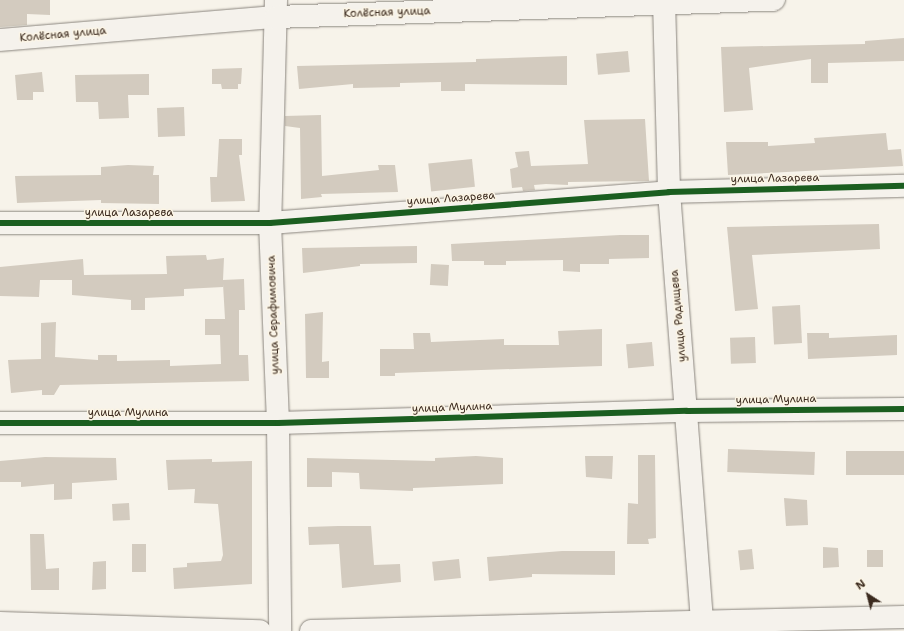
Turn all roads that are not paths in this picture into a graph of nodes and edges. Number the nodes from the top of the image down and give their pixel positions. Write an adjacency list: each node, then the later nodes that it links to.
1 (774, 0): 2 (street, Колёсная улица)
2 (664, 2): 3 (street, Колёсная улица); 6 (street, улица Радищева)
3 (276, 8): 4 (street, Колёсная улица); 8 (street, улица Серафимовича)
4 (0, 40)
5 (904, 186): 6 (street, улица Лазарева)
6 (669, 192): 8 (street, улица Лазарева); 10 (street, улица Радищева)
7 (0, 223): 8 (street, улица Лазарева)
8 (270, 223): 12 (street, улица Серафимовича)
9 (904, 409): 10 (street, улица Мулина)
10 (688, 411): 12 (street, улица Мулина); 15 (street, улица Радищева)
11 (0, 423): 12 (street, улица Мулина)
12 (278, 423): 17 (street, улица Серафимовича)
13 (904, 618): 15 (street)
14 (0, 623): 16 (street)
15 (702, 627): 18 (street)
16 (260, 631)
17 (280, 631)
18 (311, 631)

